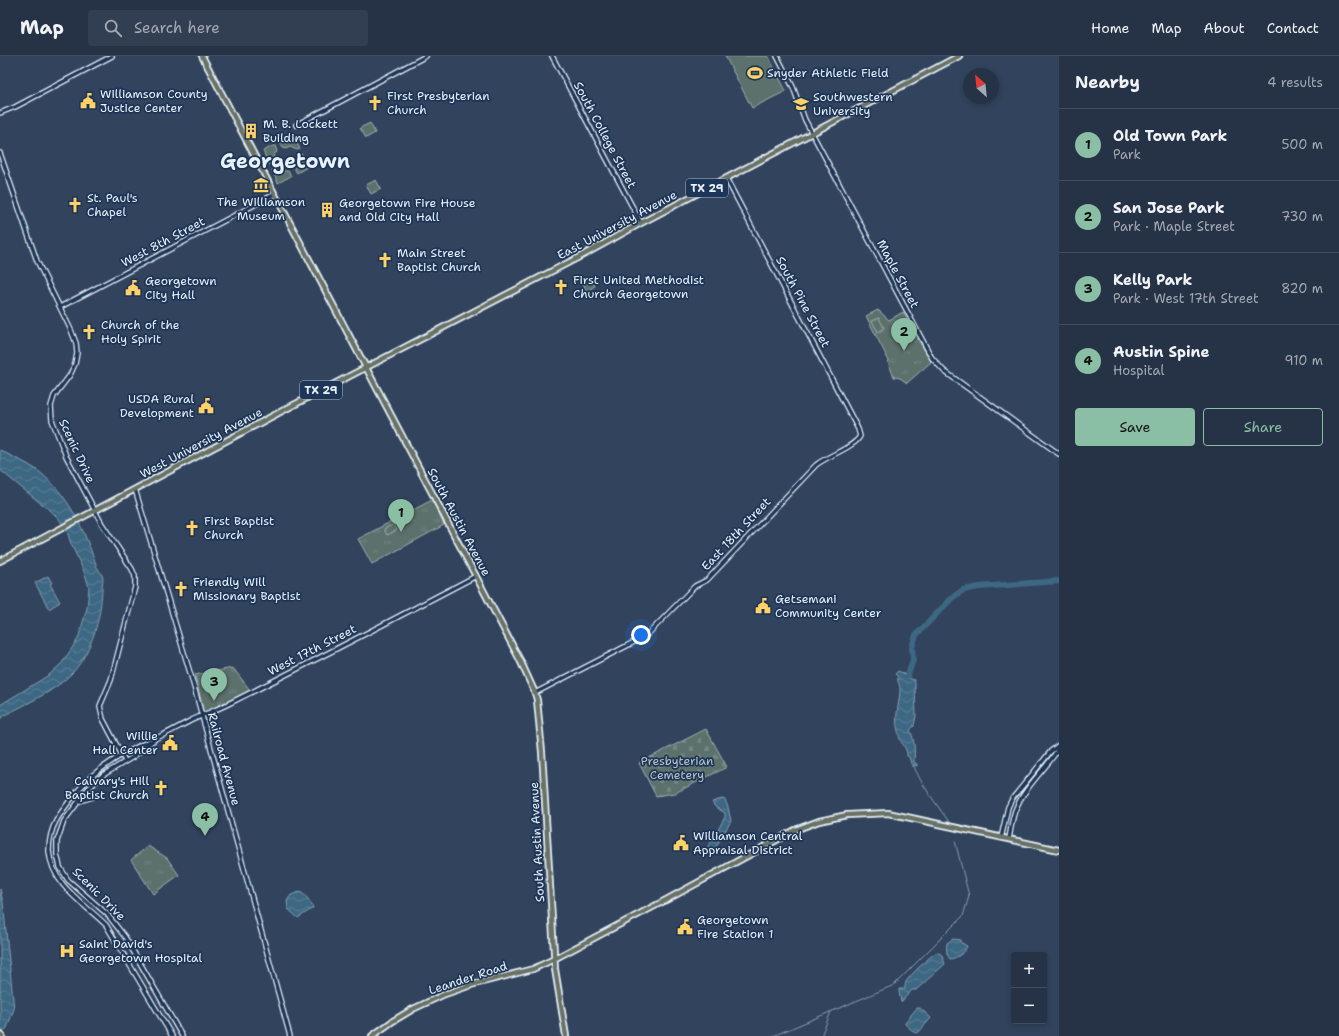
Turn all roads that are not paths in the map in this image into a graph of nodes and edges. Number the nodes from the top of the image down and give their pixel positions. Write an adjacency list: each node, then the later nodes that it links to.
1 (112, 56): 7 (street)
2 (202, 56): 13 (main road, South Austin Avenue)
3 (426, 56): 9 (street)
4 (552, 56): 14 (street, South College Street)
5 (777, 56): 10 (street, Maple Street)
6 (959, 56): 10 (main road, East University Avenue / TX 29)
7 (1, 113): 8 (street)
8 (0, 117)
9 (296, 125)
10 (812, 134): 12 (main road, East University Avenue / TX 29); 19 (street, Maple Street)
11 (0, 153): 15 (street, Scenic Drive)
12 (726, 178): 14 (main road, East University Avenue / TX 29); 18 (street, South Pine Street)
13 (275, 194): 15 (street, West 8th Street); 17 (main road, South Austin Avenue)
14 (641, 223): 16 (main road, East University Avenue / TX 29)
15 (60, 307): 21 (street, Scenic Drive)
16 (412, 343): 17 (main road, West University Avenue / TX 29)
17 (366, 367): 20 (main road, West University Avenue / TX 29); 23 (main road, South Austin Avenue)
18 (860, 436): 24 (street, East 18th Street)
19 (1059, 454)
20 (135, 489): 21 (main road, West University Avenue / TX 29); 25 (street, Railroad Avenue)
21 (95, 511): 22 (main road, West University Avenue / TX 29); 29 (street, Scenic Drive)
22 (0, 561)
23 (476, 576): 24 (main road, South Austin Avenue); 25 (street, West 17th Street)
24 (535, 693): 40 (main road, South Austin Avenue)
25 (201, 716): 26 (street, West 17th Street); 47 (street, Railroad Avenue)
26 (155, 739): 29 (street, West 17th Street); 30 (street, West 17th Street)
27 (1059, 745): 33 (street)
28 (1059, 748): 34 (street)
29 (122, 756): 30 (street, Scenic Drive); 37 (street, Scenic Drive)
30 (125, 761): 32 (street, Scenic Drive)
31 (93, 797): 32 (street)
32 (76, 804): 36 (street, Scenic Drive)
33 (1000, 838): 34 (main road, Leander Road); 40 (main road, Leander Road)
34 (1009, 839): 35 (main road, Leander Road)
35 (1059, 850)
36 (107, 914): 37 (street); 38 (street, Scenic Drive)
37 (100, 919): 39 (street, Scenic Drive)
38 (125, 937): 39 (street); 41 (street, Scenic Drive)
39 (117, 941): 42 (street, Scenic Drive)
40 (554, 959): 48 (main road, Leander Road); 49 (main road, South Austin Avenue)
41 (144, 970): 42 (street); 43 (street, Scenic Drive)
42 (136, 975): 44 (street, Scenic Drive)
43 (165, 1007): 44 (street); 46 (street, Scenic Drive)
44 (158, 1011): 45 (street, Scenic Drive)
45 (172, 1036)
46 (182, 1036)
47 (290, 1036)
48 (372, 1036)
49 (566, 1036)

